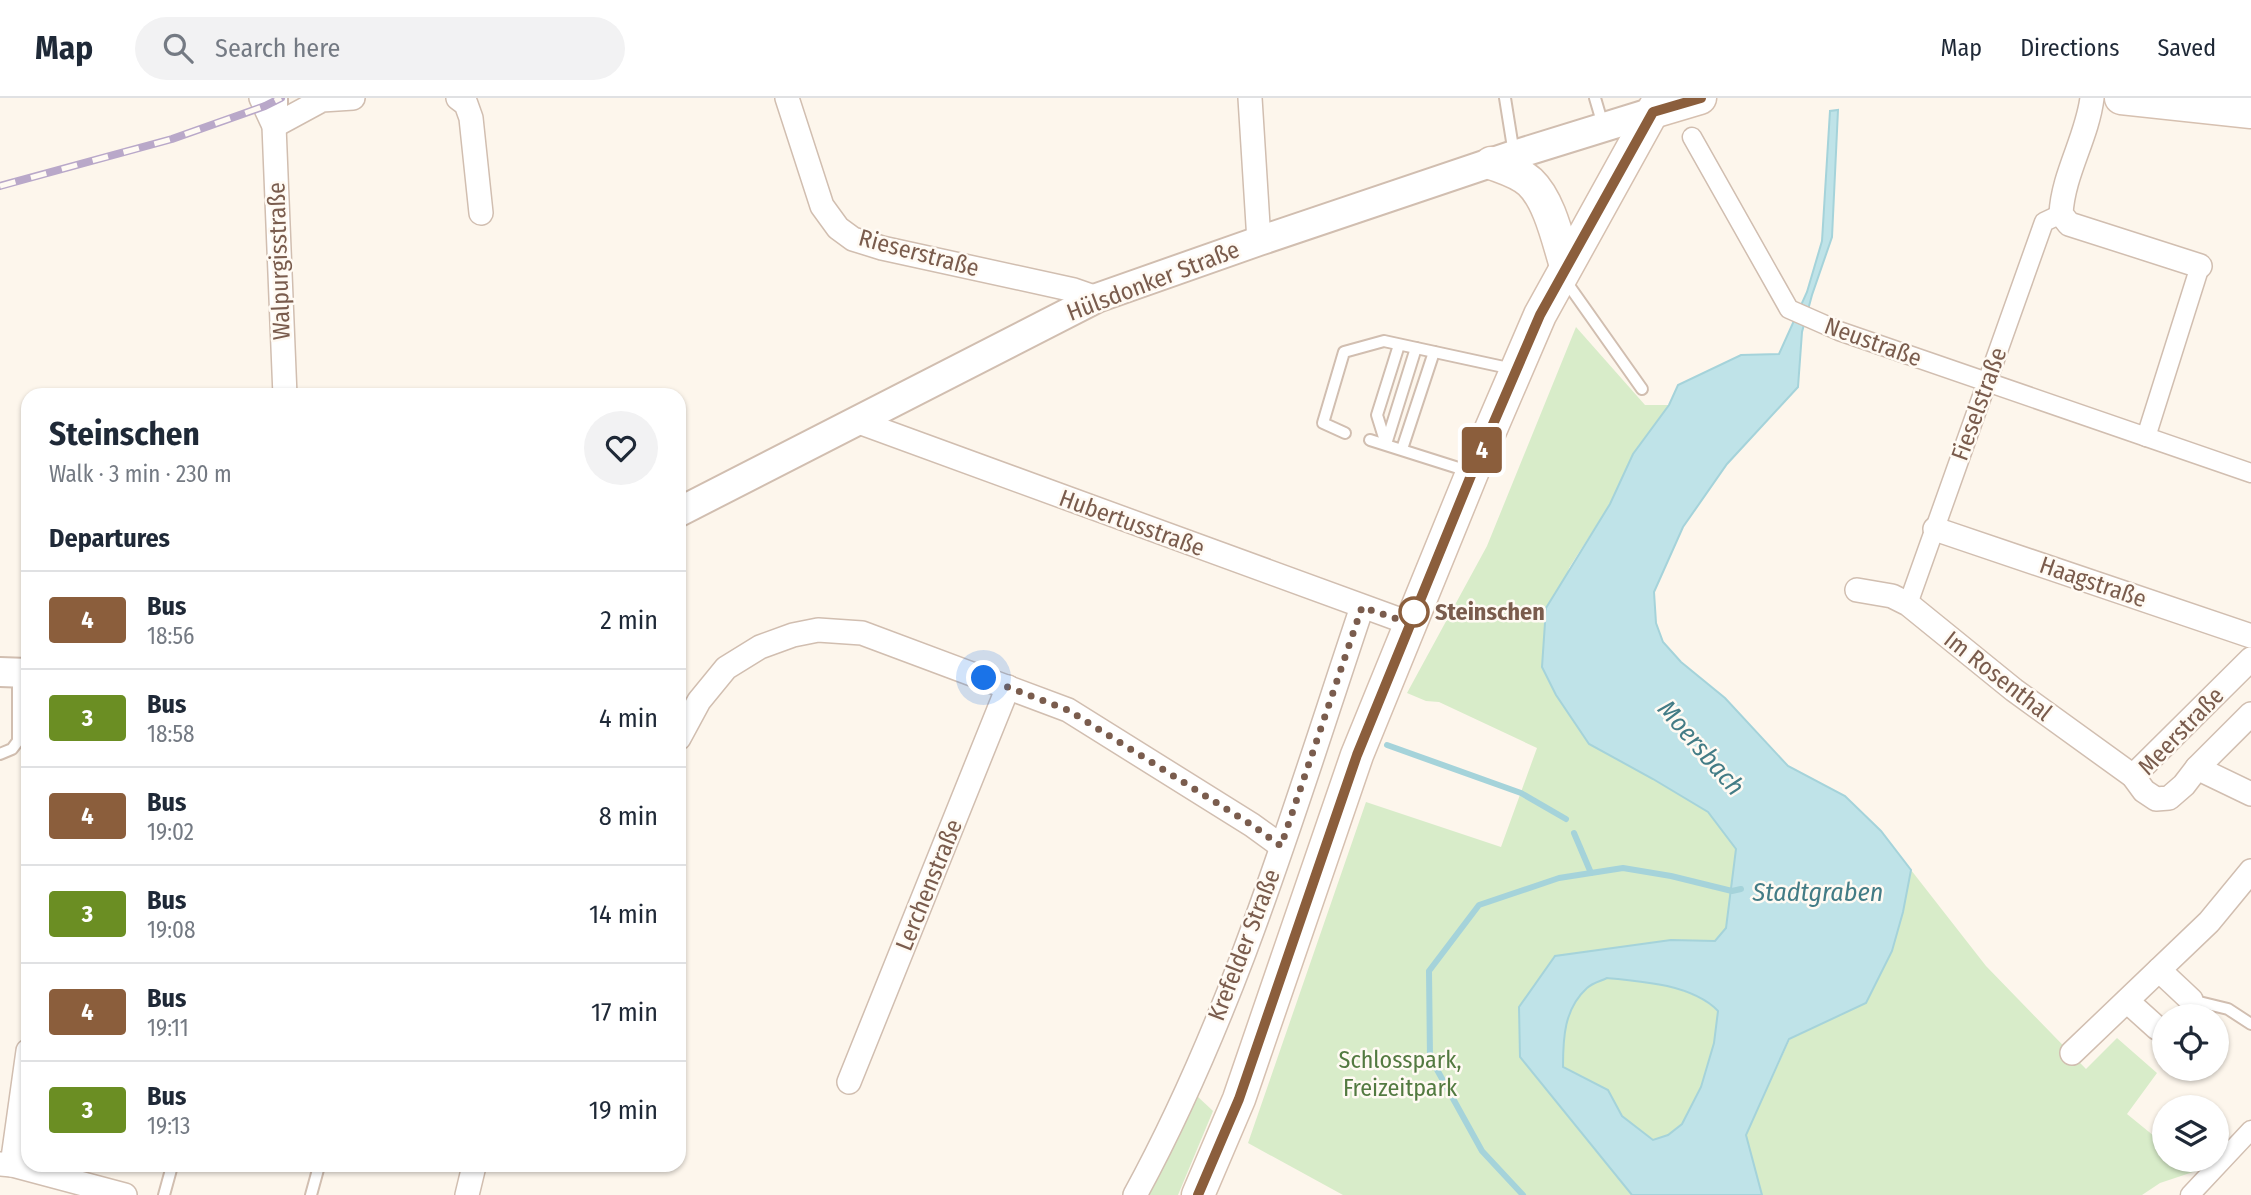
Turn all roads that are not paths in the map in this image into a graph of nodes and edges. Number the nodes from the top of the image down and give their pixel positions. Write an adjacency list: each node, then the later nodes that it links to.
1 (261, 98): 14 (street, Walpurgisstraße)
2 (282, 98): 14 (lane)
3 (353, 98): 14 (street)
4 (458, 98): 18 (street)
5 (1250, 98): 20 (street)
6 (1505, 98): 17 (lane)
7 (1595, 98): 15 (lane)
8 (1700, 98): 12 (main road)
9 (2092, 98): 19 (street)
10 (2121, 98): 13 (main road)
11 (792, 99): 23 (street, Rieserstraße)
12 (1656, 105): 15 (street, Hülsdonker Straße); 22 (main road, Krefelder Straße)
13 (2251, 112)
14 (274, 125): 29 (street, Walpurgisstraße)
15 (1604, 127): 17 (street, Hülsdonker Straße)
16 (1692, 137): 28 (street, Neustraße)
17 (1502, 159): 20 (street, Hülsdonker Straße); 22 (main road)
18 (481, 213)
19 (2061, 214): 21 (street); 28 (street, Fieselstraße)
20 (1259, 240): 23 (street, Hülsdonker Straße)
21 (2200, 265): 33 (street)
22 (1564, 271): 27 (main road, Krefelder Straße); 30 (lane)
23 (1097, 298): 31 (street, Hülsdonker Straße)
24 (1399, 345): 25 (lane); 32 (lane); 35 (lane)
25 (1416, 348): 26 (lane); 35 (lane)
26 (1434, 352): 27 (lane); 36 (lane)
27 (1516, 370): 37 (main road, Krefelder Straße)
28 (1987, 383): 33 (street, Neustraße); 40 (street, Fieselstraße)
29 (285, 388)
30 (1642, 390)
31 (856, 422): 39 (street, Hülsdonker Straße); 43 (street, Hubertusstraße)
32 (1345, 433)
33 (2146, 437): 38 (street, Neustraße)
34 (1370, 440): 35 (lane)
35 (1386, 444): 36 (lane)
36 (1402, 449): 37 (lane)
37 (1472, 473): 44 (main road, Krefelder Straße)
38 (2251, 473)
39 (686, 508)
40 (1935, 529): 42 (street, Fieselstraße); 45 (street, Haagstraße)
41 (1857, 590): 42 (street, Im Rosenthal)
42 (1908, 604): 53 (street, Im Rosenthal)
43 (1362, 607): 44 (street, Hubertusstraße); 55 (street, Krefelder Straße)
44 (1409, 623): 76 (main road, Krefelder Straße)
45 (2251, 636)
46 (2251, 659): 53 (street, Meerstraße)
47 (15, 672): 51 (lane)
48 (1008, 687): 50 (street); 55 (street); 63 (street, Lerchenstraße)
49 (2251, 714): 52 (street, Meerstraße)
50 (686, 725)
51 (0, 754)
52 (2197, 768): 53 (street, Meerstraße); 54 (street)
53 (2133, 776)
54 (2251, 794)
55 (1281, 846): 75 (street, Krefelder Straße)
56 (2251, 871): 57 (street)
57 (2159, 970): 58 (street); 59 (street)
58 (2191, 1000): 61 (lane)
59 (2127, 1001): 60 (street); 62 (street)
60 (2152, 1024)
61 (2251, 1024)
62 (2072, 1052)
63 (849, 1082)
64 (21, 1087): 66 (street)
65 (2251, 1130): 77 (street)
66 (6, 1164)
67 (37, 1172): 71 (street)
68 (170, 1172): 72 (lane)
69 (317, 1172): 73 (lane)
70 (473, 1172): 74 (street)
71 (125, 1195)
72 (164, 1195)
73 (311, 1195)
74 (467, 1195)
75 (1135, 1195)
76 (1198, 1195)
77 (2190, 1195)

